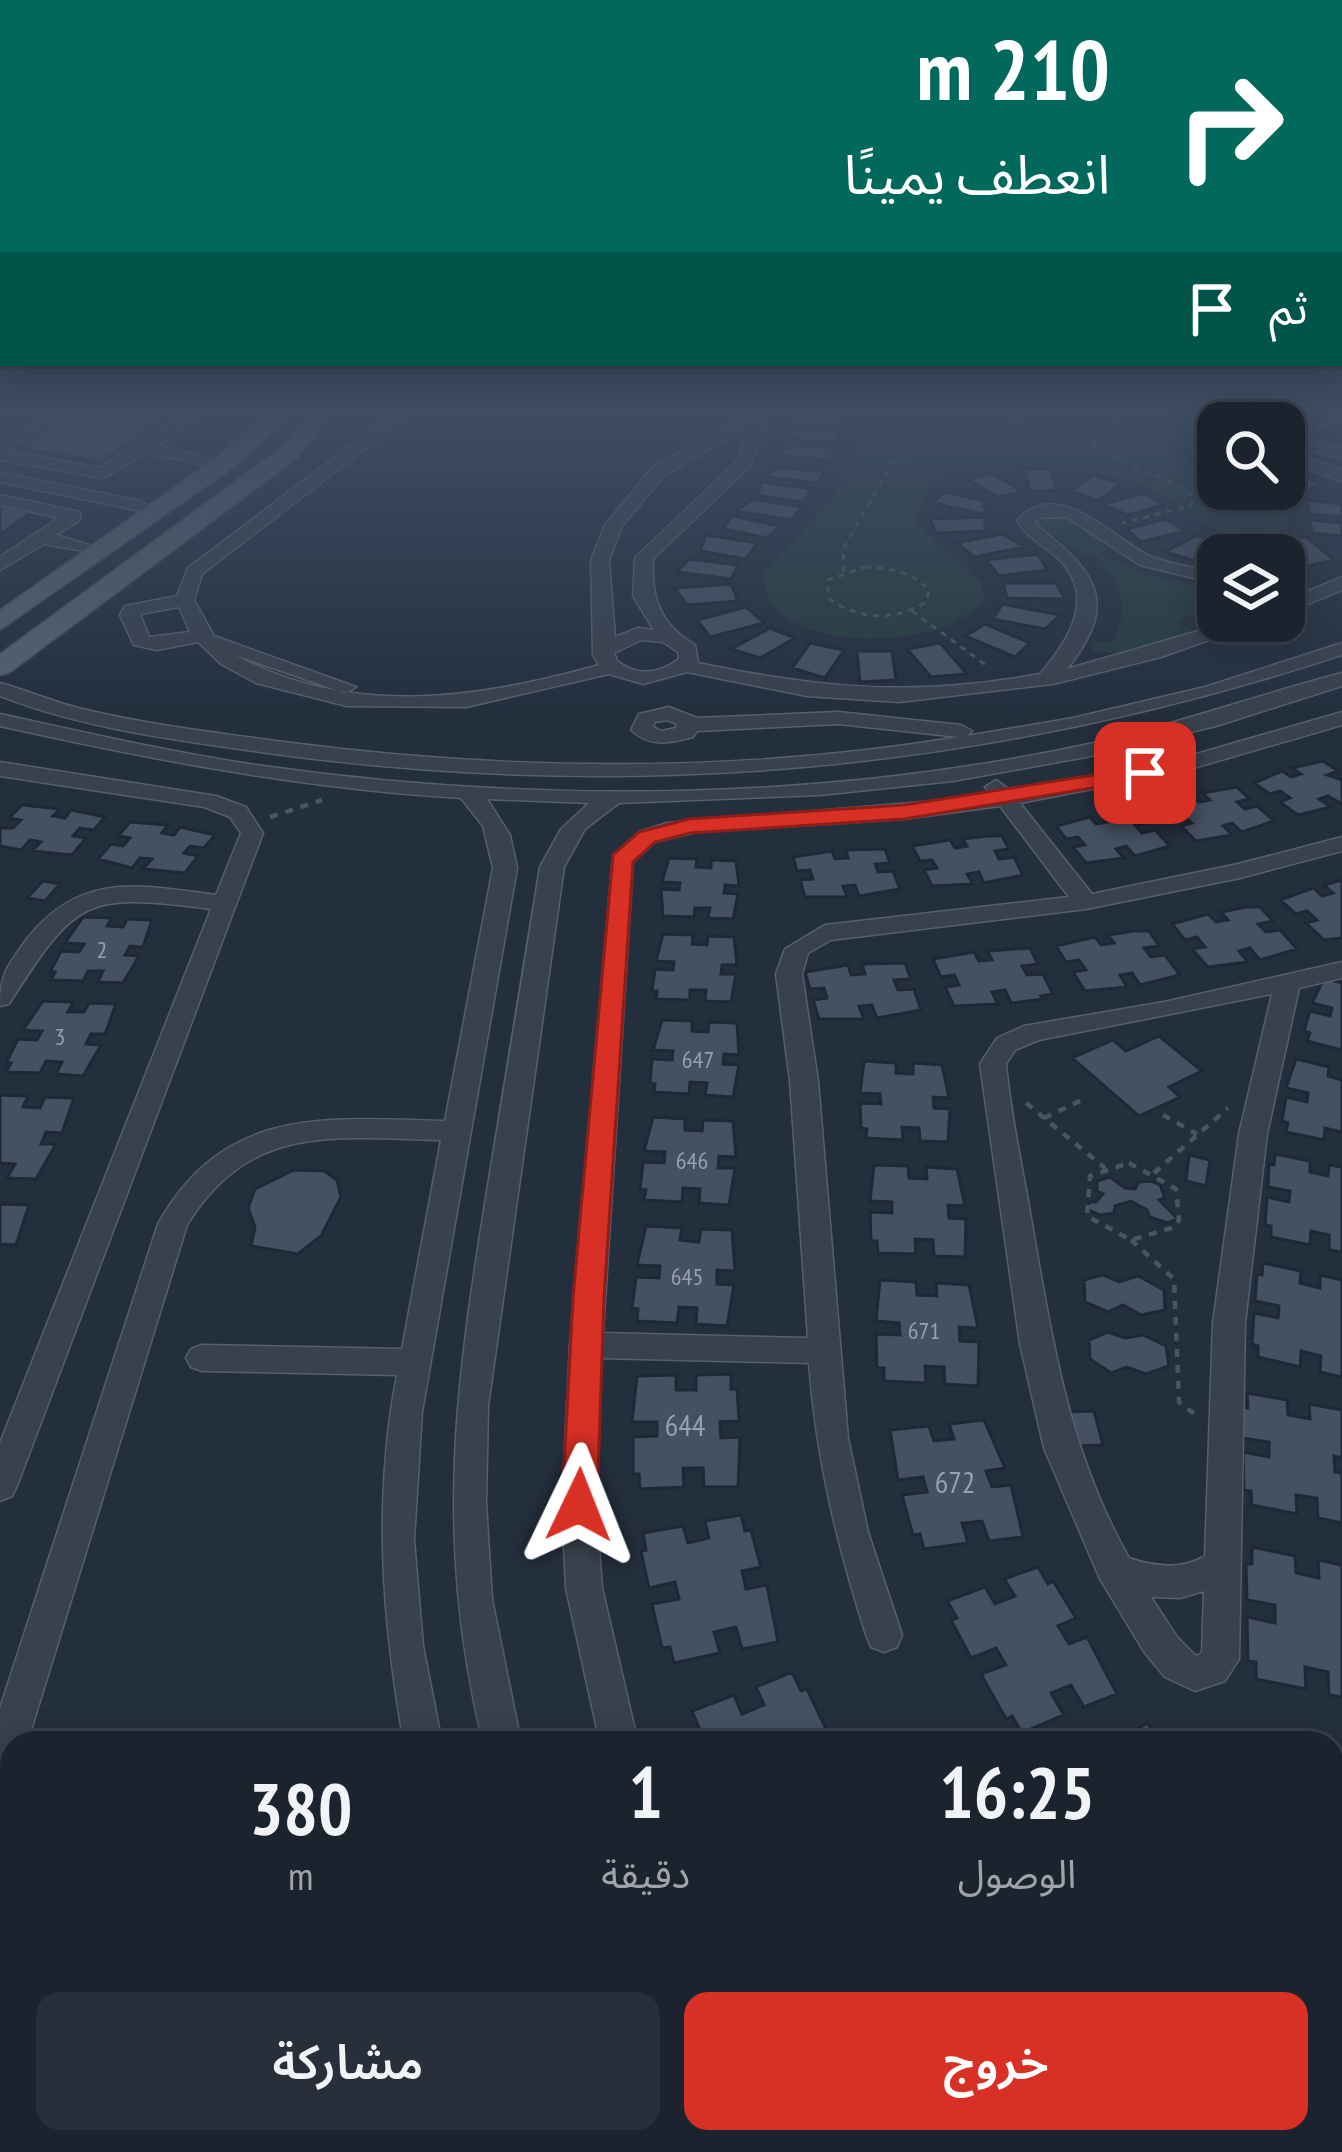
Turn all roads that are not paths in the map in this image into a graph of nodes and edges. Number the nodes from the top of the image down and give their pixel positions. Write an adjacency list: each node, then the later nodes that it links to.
1 (53, 511): 11 (street)
2 (132, 511): 12 (main road)
3 (156, 511): 20 (main road)
4 (164, 511): 24 (main road)
5 (210, 511): 27 (main road)
6 (271, 511): 18 (street)
7 (625, 511): 26 (street)
8 (693, 511): 21 (street)
9 (1047, 511): 29 (street)
10 (1062, 511): 14 (street)
11 (42, 538): 12 (street); 13 (street)
12 (83, 546): 19 (main road)
13 (0, 565)
14 (1197, 573)
15 (1305, 585): 16 (street)
16 (1335, 586): 17 (street)
17 (1305, 599)
18 (184, 600): 22 (street); 22 (street)
19 (0, 602)
20 (0, 622)
21 (668, 637): 26 (street); 28 (street)
22 (206, 638): 26 (street)
23 (1197, 639): 29 (street)
24 (0, 642)
25 (1342, 650): 36 (street)
26 (615, 664): 28 (street); 35 (street)
27 (0, 667)
28 (679, 669): 29 (street); 35 (street)
29 (1049, 676)
30 (1342, 679): 40 (street)
31 (0, 689): 37 (street)
32 (1342, 718): 46 (street)
33 (0, 720): 42 (street)
34 (877, 720): 35 (street); 36 (street); 38 (street)
35 (687, 721)
36 (1021, 735): 38 (street)
37 (301, 752): 39 (street); 42 (street)
38 (886, 752): 39 (street)
39 (423, 763): 43 (street)
40 (981, 768): 45 (street); 46 (street)
41 (0, 769): 51 (street)
42 (285, 776): 43 (street)
43 (412, 788): 44 (street)
44 (467, 791): 45 (street); 48 (street)
45 (616, 795): 49 (street)
46 (1006, 799): 50 (street); 56 (street)
47 (1342, 844): 50 (street)
48 (503, 882): 49 (street); 55 (street)
49 (549, 883): 66 (street)
50 (1086, 902): 57 (street)
51 (223, 903): 54 (street); 60 (street)
52 (1342, 970): 53 (street)
53 (1287, 985): 61 (street); 62 (street)
54 (0, 998)
55 (458, 1131): 59 (street); 64 (street)
56 (586, 1345): 57 (street); 67 (street)
57 (824, 1351): 63 (street)
58 (202, 1358): 59 (street)
59 (412, 1362): 65 (street)
60 (0, 1486)
61 (1220, 1566): 62 (street); 62 (street)
62 (1114, 1568)
63 (884, 1635)
64 (11, 1704)
65 (421, 1731)
66 (500, 1731)
67 (616, 1731)

